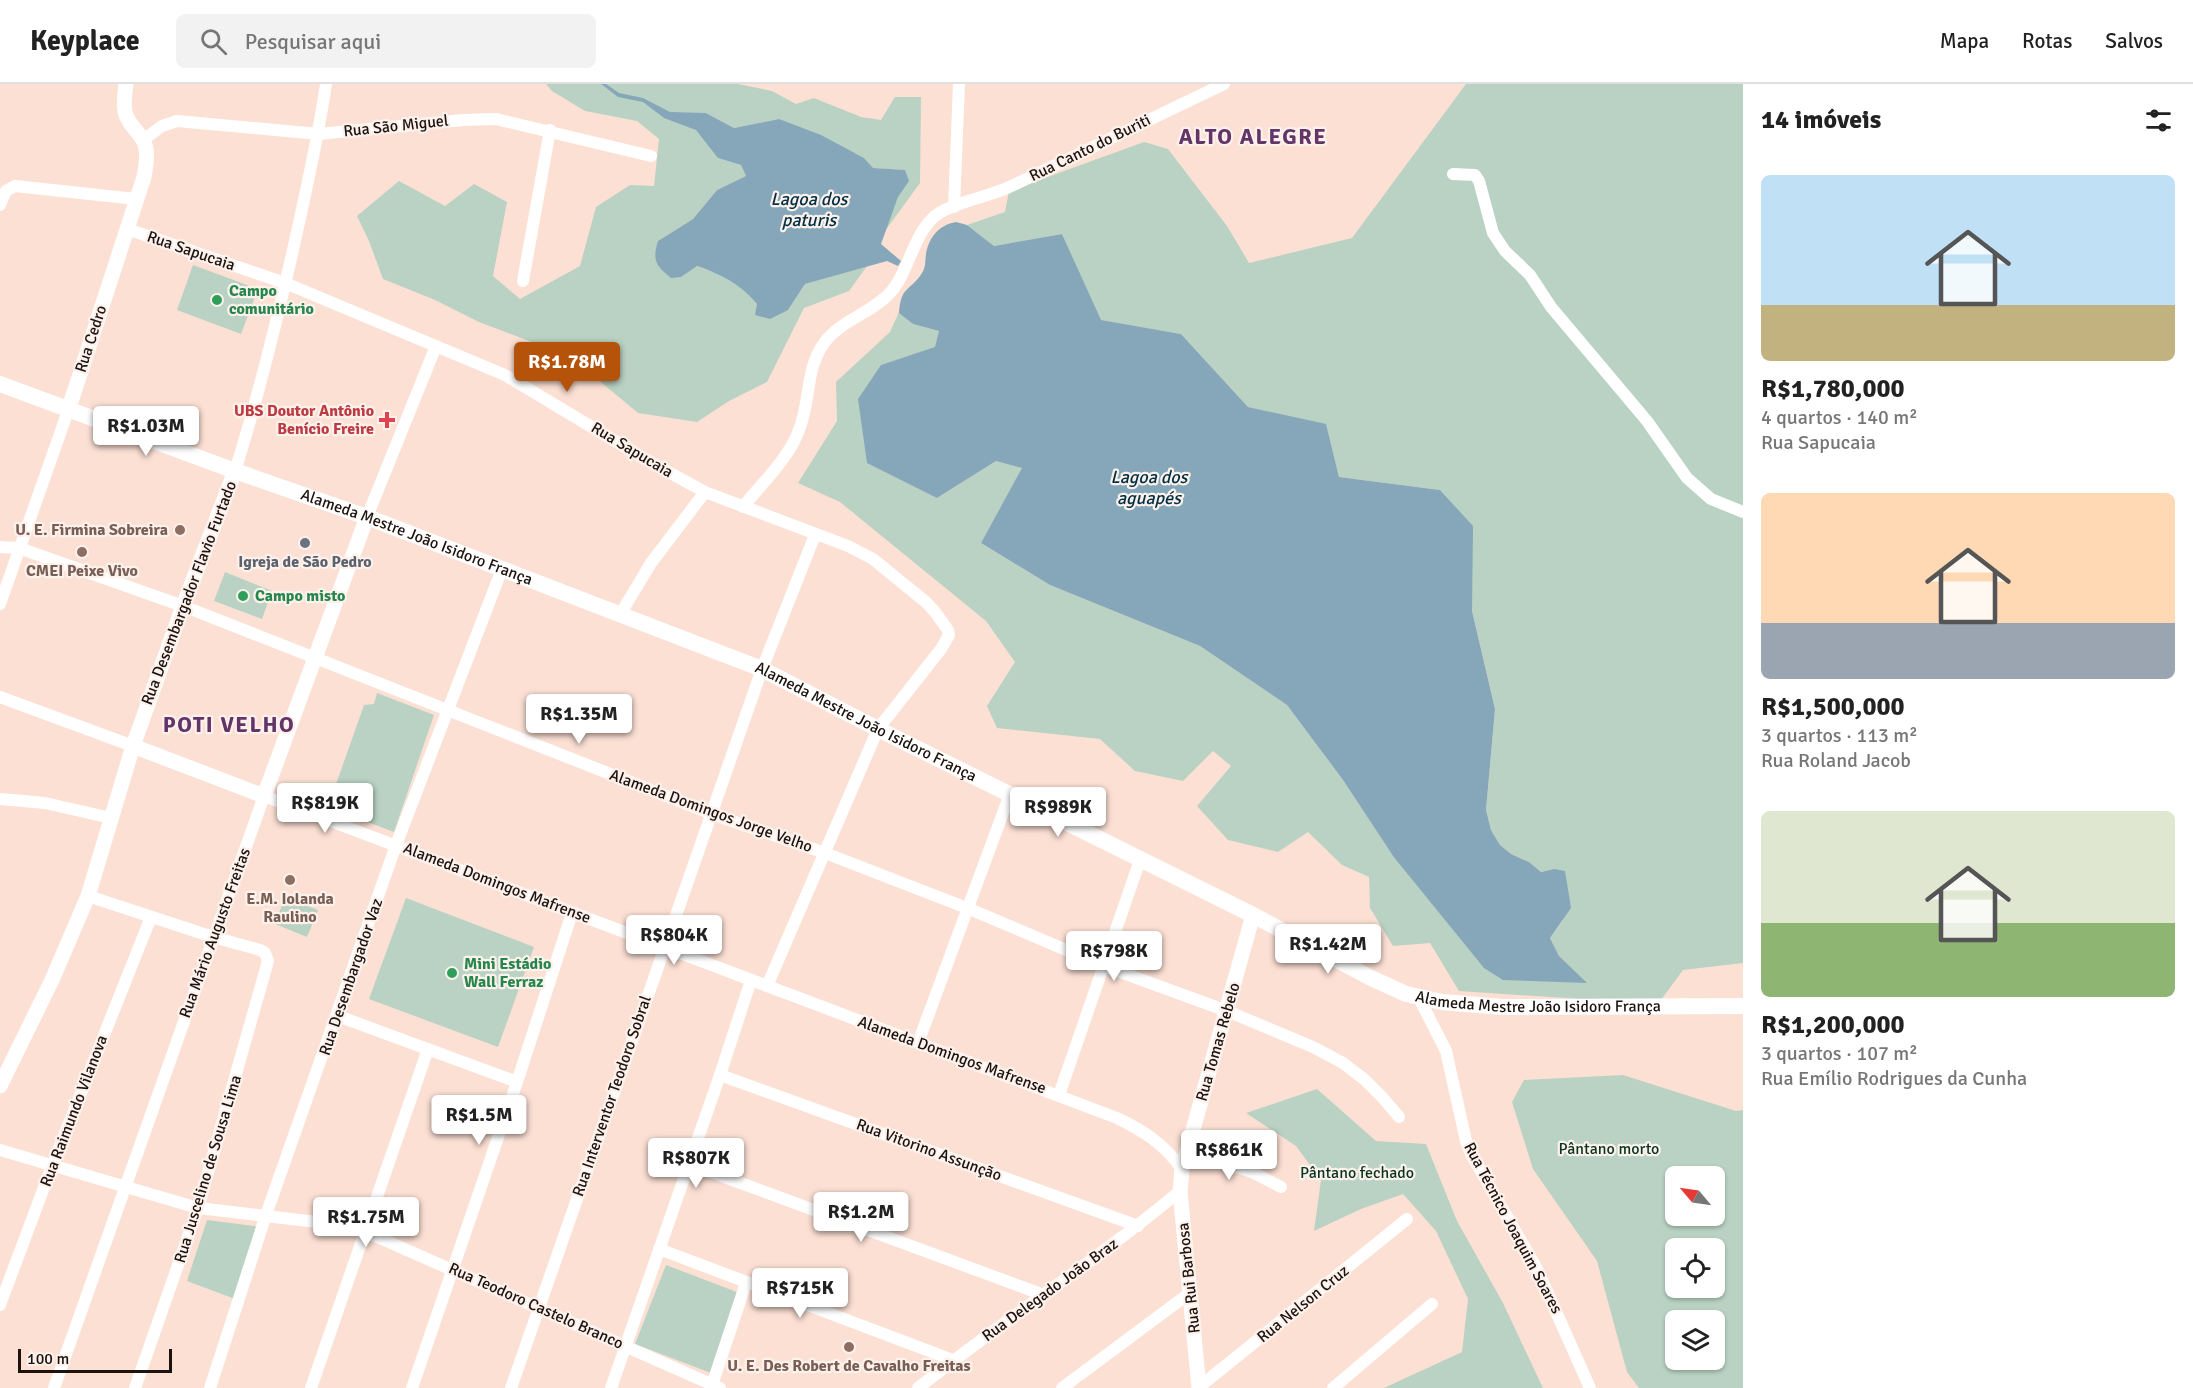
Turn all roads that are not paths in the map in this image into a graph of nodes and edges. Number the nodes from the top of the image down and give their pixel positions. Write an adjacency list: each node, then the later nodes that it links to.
1 (126, 84): 7 (street)
2 (326, 84): 6 (street, Rua Desembargador Flavio Furtado)
3 (959, 84): 12 (street)
4 (1224, 84): 12 (street, Rua Canto do Buriti)
5 (550, 130): 6 (street, Rua São Miguel); 8 (street, Rua São Miguel); 14 (street)
6 (319, 134): 7 (street, Rua São Miguel); 15 (street, Rua Desembargador Flavio Furtado)
7 (143, 140): 10 (street, Rua Cedro)
8 (651, 156)
9 (1453, 174): 22 (street)
10 (136, 199): 11 (street); 13 (street, Rua Cedro)
11 (0, 206)
12 (954, 207): 21 (street, Rua Canto do Buriti)
13 (127, 229): 15 (street, Rua Sapucaia); 18 (street, Rua Cedro)
14 (523, 281)
15 (285, 283): 16 (street, Rua Sapucaia); 19 (street, Rua Desembargador Flavio Furtado)
16 (436, 346): 20 (street, Rua Sapucaia); 23 (street, Rua Mário Augusto Freitas)
17 (0, 384): 18 (main road, Alameda Mestre João Isidoro França)
18 (68, 411): 19 (main road, Alameda Mestre João Isidoro França); 26 (street, Rua Cedro)
19 (235, 471): 23 (main road, Alameda Mestre João Isidoro França); 29 (street, Rua Desembargador Flavio Furtado)
20 (705, 492): 21 (street, Rua Sapucaia); 30 (street)
21 (744, 507): 24 (street, Rua Sapucaia)
22 (1743, 512)
23 (367, 517): 27 (main road, Alameda Mestre João Isidoro França); 31 (street, Rua Mário Augusto Freitas)
24 (815, 535): 32 (street, Rua Interventor Teodoro Sobral); 35 (street, Rua Sapucaia)
25 (0, 546): 26 (street, Alameda Domingos Jorge Velho)
26 (19, 548): 28 (street, Rua Cedro); 29 (street, Alameda Domingos Jorge Velho)
27 (502, 569): 30 (main road, Alameda Mestre João Isidoro França); 34 (street, Rua Desembargador Vaz)
28 (0, 604)
29 (183, 606): 31 (street, Alameda Domingos Jorge Velho); 36 (street, Rua Desembargador Flavio Furtado)
30 (621, 613): 32 (main road, Alameda Mestre João Isidoro França)
31 (316, 658): 34 (street, Alameda Domingos Jorge Velho); 38 (street, Rua Mário Augusto Freitas)
32 (762, 669): 35 (main road, Alameda Mestre João Isidoro França); 40 (street, Rua Interventor Teodoro Sobral)
33 (0, 697): 36 (street, Alameda Domingos Mafrense)
34 (447, 710): 40 (street, Alameda Domingos Jorge Velho); 42 (street, Rua Desembargador Vaz)
35 (878, 729): 37 (main road, Alameda Mestre João Isidoro França); 43 (street)
36 (133, 746): 38 (street, Alameda Domingos Mafrense); 41 (street, Rua Desembargador Flavio Furtado)
37 (1010, 794): 44 (main road, Alameda Mestre João Isidoro França); 46 (street)
38 (264, 796): 42 (street, Alameda Domingos Mafrense); 50 (street, Rua Mário Augusto Freitas)
39 (0, 799): 41 (street)
40 (712, 814): 43 (street, Alameda Domingos Jorge Velho); 51 (street, Rua Interventor Teodoro Sobral)
41 (111, 818): 45 (street, Rua Desembargador Flavio Furtado)
42 (396, 845): 47 (street, Alameda Domingos Mafrense); 58 (street, Rua Desembargador Vaz)
43 (825, 853): 46 (street, Alameda Domingos Jorge Velho); 54 (street)
44 (1140, 860): 48 (main road, Alameda Mestre João Isidoro França); 52 (street)
45 (88, 896): 49 (street); 63 (street, Rua Desembargador Flavio Furtado)
46 (967, 908): 52 (street, Alameda Domingos Jorge Velho); 59 (street)
47 (573, 913): 51 (street, Alameda Domingos Mafrense); 62 (street)
48 (1252, 915): 55 (main road, Alameda Mestre João Isidoro França); 57 (street, Rua Tomas Rebelo)
49 (151, 917): 50 (street); 69 (street, Rua Raimundo Vilanova)
50 (213, 937): 71 (street, Rua Mário Augusto Freitas); 74 (street, Rua Juscelino de Sousa Lima)
51 (665, 947): 53 (street, Alameda Domingos Mafrense); 86 (street, Rua Interventor Teodoro Sobral)
52 (1104, 966): 57 (street, Alameda Domingos Jorge Velho); 64 (street)
53 (750, 980): 54 (street, Alameda Domingos Mafrense); 61 (street)
54 (767, 986): 59 (street, Alameda Domingos Mafrense)
55 (1419, 998): 56 (main road, Alameda Mestre João Isidoro França); 101 (street, Rua Técnico Joaquim Soares)
56 (1743, 1006)
57 (1227, 1011): 65 (street, Alameda Domingos Jorge Velho); 67 (street, Rua Tomas Rebelo)
58 (338, 1017): 60 (street); 75 (street, Rua Desembargador Vaz)
59 (918, 1042): 64 (street, Alameda Domingos Mafrense)
60 (428, 1049): 62 (street); 78 (street)
61 (720, 1075): 68 (street); 77 (street, Rua Vitorino Assunção)
62 (517, 1082): 80 (street)
63 (0, 1086)
64 (1059, 1095): 70 (street, Alameda Domingos Mafrense)
65 (1399, 1117)
66 (0, 1149): 69 (street, Rua Teodoro Castelo Branco)
67 (1186, 1152): 70 (street, Rua Tomas Rebelo); 72 (street)
68 (689, 1164): 79 (street); 83 (street)
69 (52, 1166): 71 (street, Rua Teodoro Castelo Branco); 85 (street, Rua Raimundo Vilanova)
70 (1182, 1169): 73 (street, Rua Rui Barbosa)
71 (126, 1186): 74 (street, Rua Teodoro Castelo Branco); 90 (street, Rua Mário Augusto Freitas)
72 (1281, 1186)
73 (1180, 1191): 77 (street, Rua Delegado João Braz); 82 (street, Rua Rui Barbosa)
74 (198, 1208): 75 (street, Rua Teodoro Castelo Branco); 91 (street, Rua Juscelino de Sousa Lima)
75 (267, 1215): 78 (street, Rua Teodoro Castelo Branco); 92 (street, Rua Desembargador Vaz)
76 (1407, 1219): 99 (street, Rua Nelson Cruz)
77 (1138, 1226): 83 (street, Rua Delegado João Braz)
78 (366, 1232): 80 (street, Rua Teodoro Castelo Branco); 93 (street)
79 (659, 1249): 81 (street); 87 (street)
80 (452, 1269): 86 (street, Rua Teodoro Castelo Branco); 94 (street)
81 (746, 1283): 88 (street); 89 (street)
82 (1191, 1292): 98 (street); 99 (street, Rua Rui Barbosa)
83 (1044, 1295): 88 (street, Rua Delegado João Braz)
84 (1432, 1304): 100 (street)
85 (0, 1305)
86 (538, 1308): 87 (street, Rua Teodoro Castelo Branco); 95 (street, Rua Interventor Teodoro Sobral)
87 (626, 1345): 89 (street, Rua Teodoro Castelo Branco); 96 (street)
88 (953, 1360): 97 (street, Rua Delegado João Braz)
89 (715, 1387)
90 (54, 1388)
91 (135, 1388)
92 (210, 1388)
93 (311, 1388)
94 (412, 1388)
95 (511, 1388)
96 (611, 1388)
97 (918, 1388)
98 (1062, 1388)
99 (1199, 1388)
100 (1333, 1388)
101 (1590, 1388)

